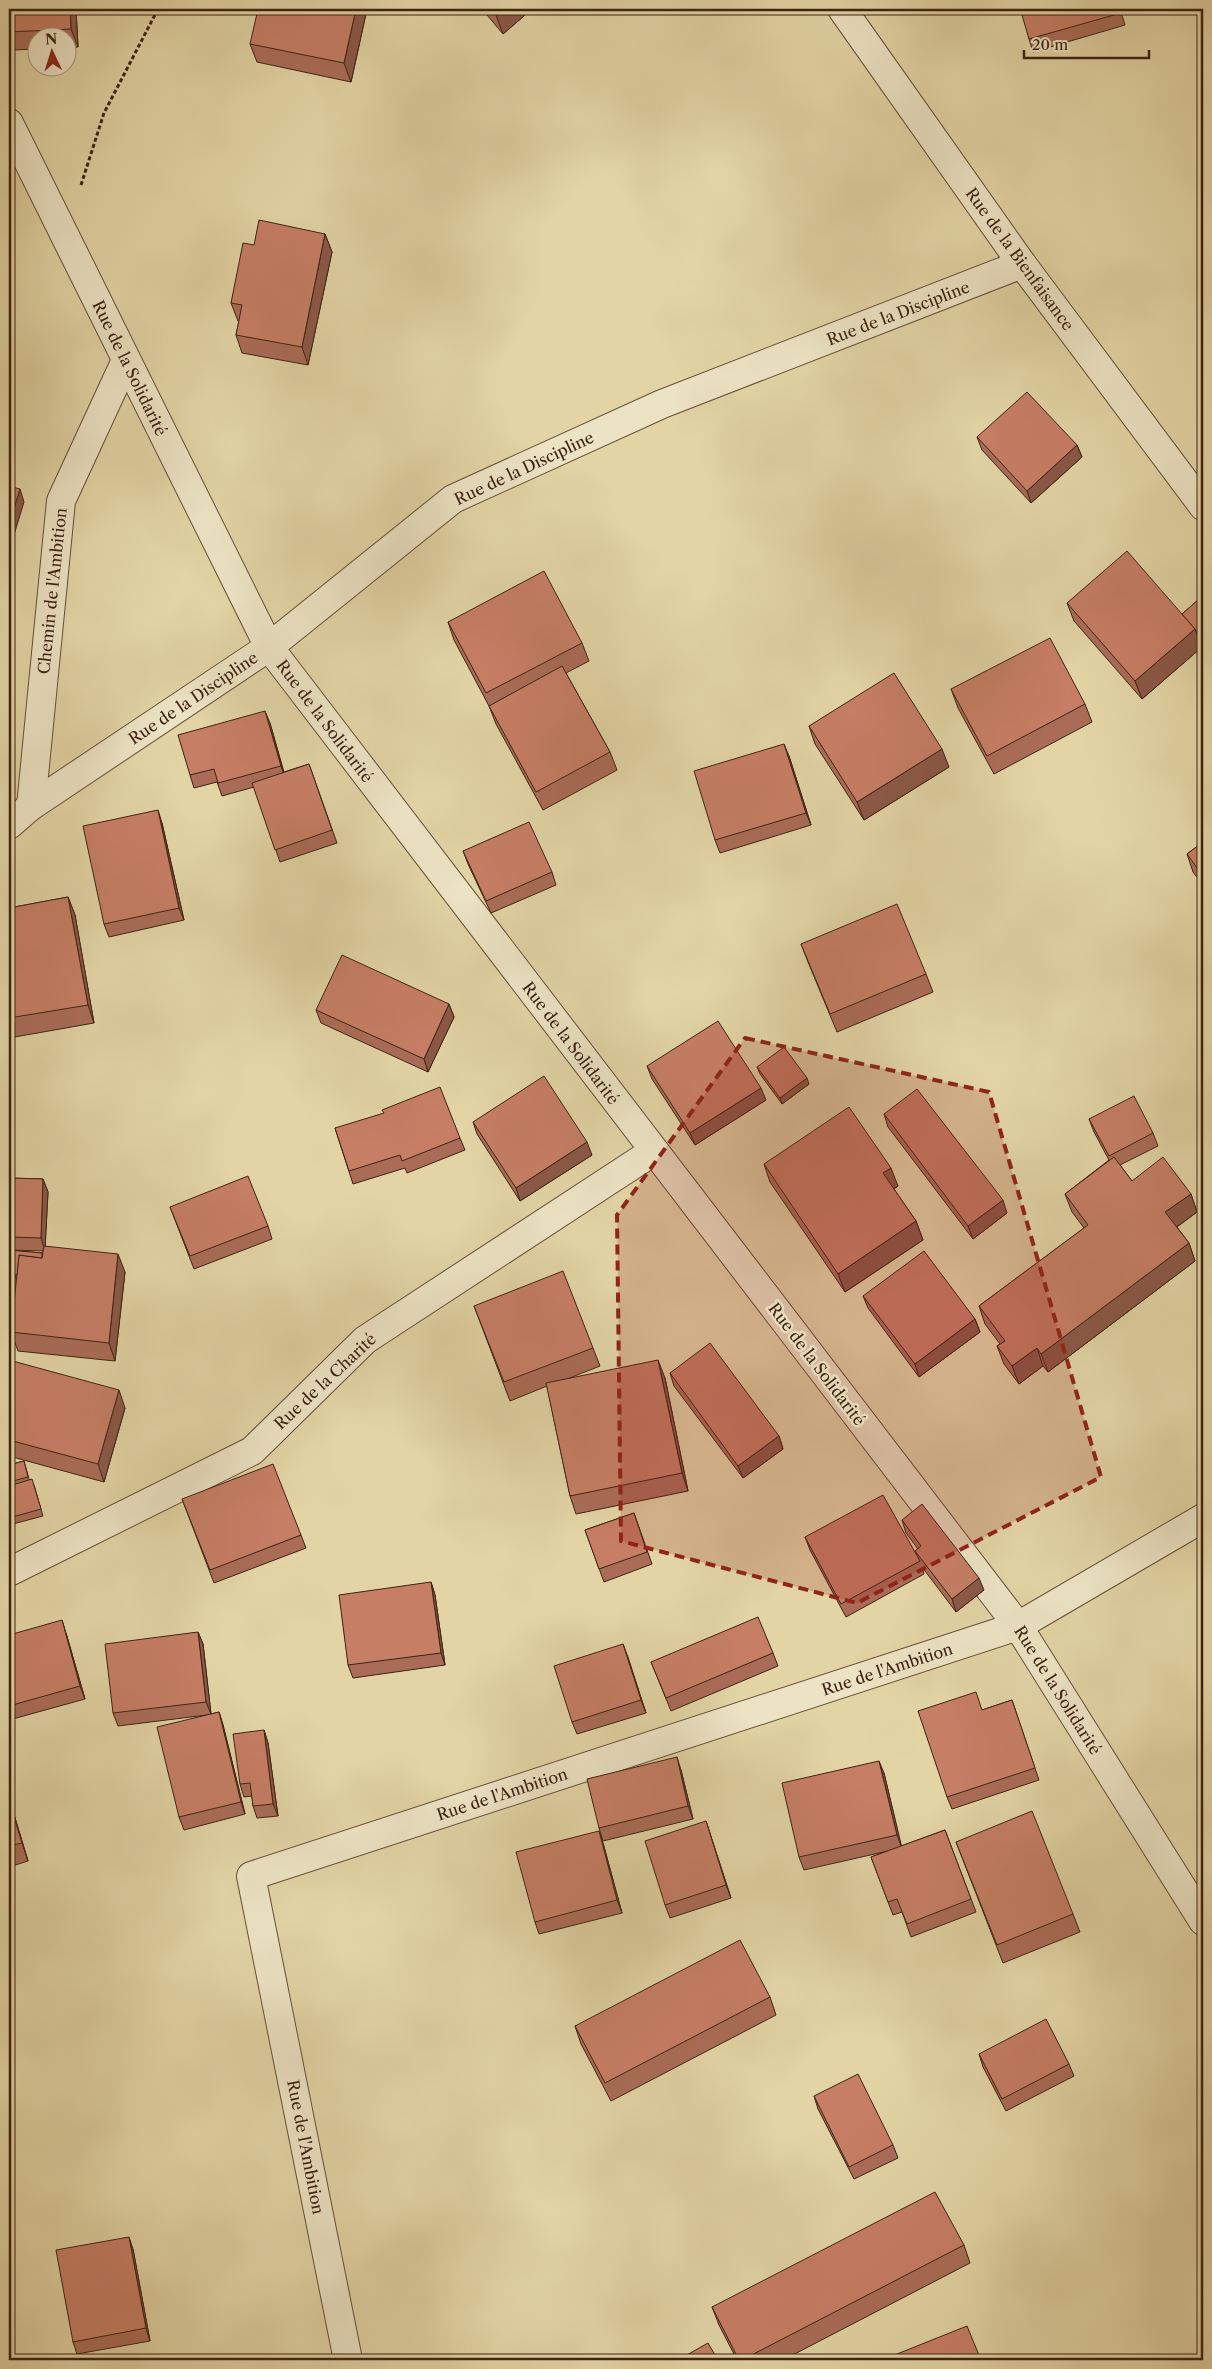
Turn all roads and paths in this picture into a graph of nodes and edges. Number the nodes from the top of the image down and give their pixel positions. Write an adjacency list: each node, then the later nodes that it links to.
1 (158, 9): 4 (path)
2 (842, 9): 5 (street, Rue de la Bienfaisance)
3 (9, 123): 4 (street, Rue de la Solidarité)
4 (63, 232): 6 (street, Rue de la Solidarité)
5 (1022, 264): 7 (street, Rue de la Bienfaisance); 8 (street, Rue de la Discipline)
6 (126, 360): 8 (street, Rue de la Solidarité); 9 (street, Chemin de l'Ambition)
7 (1203, 506)
8 (269, 647): 9 (street, Rue de la Discipline); 11 (street, Rue de la Solidarité)
9 (31, 806): 10 (street, Rue de la Discipline)
10 (9, 825)
11 (654, 1151): 13 (street, Rue de la Charité); 14 (street, Rue de la Solidarité)
12 (1203, 1518): 14 (street, Rue de l'Ambition)
13 (9, 1572)
14 (1018, 1626): 15 (street, Rue de la Solidarité); 16 (street, Rue de l'Ambition)
15 (1203, 1921)
16 (348, 2360)

